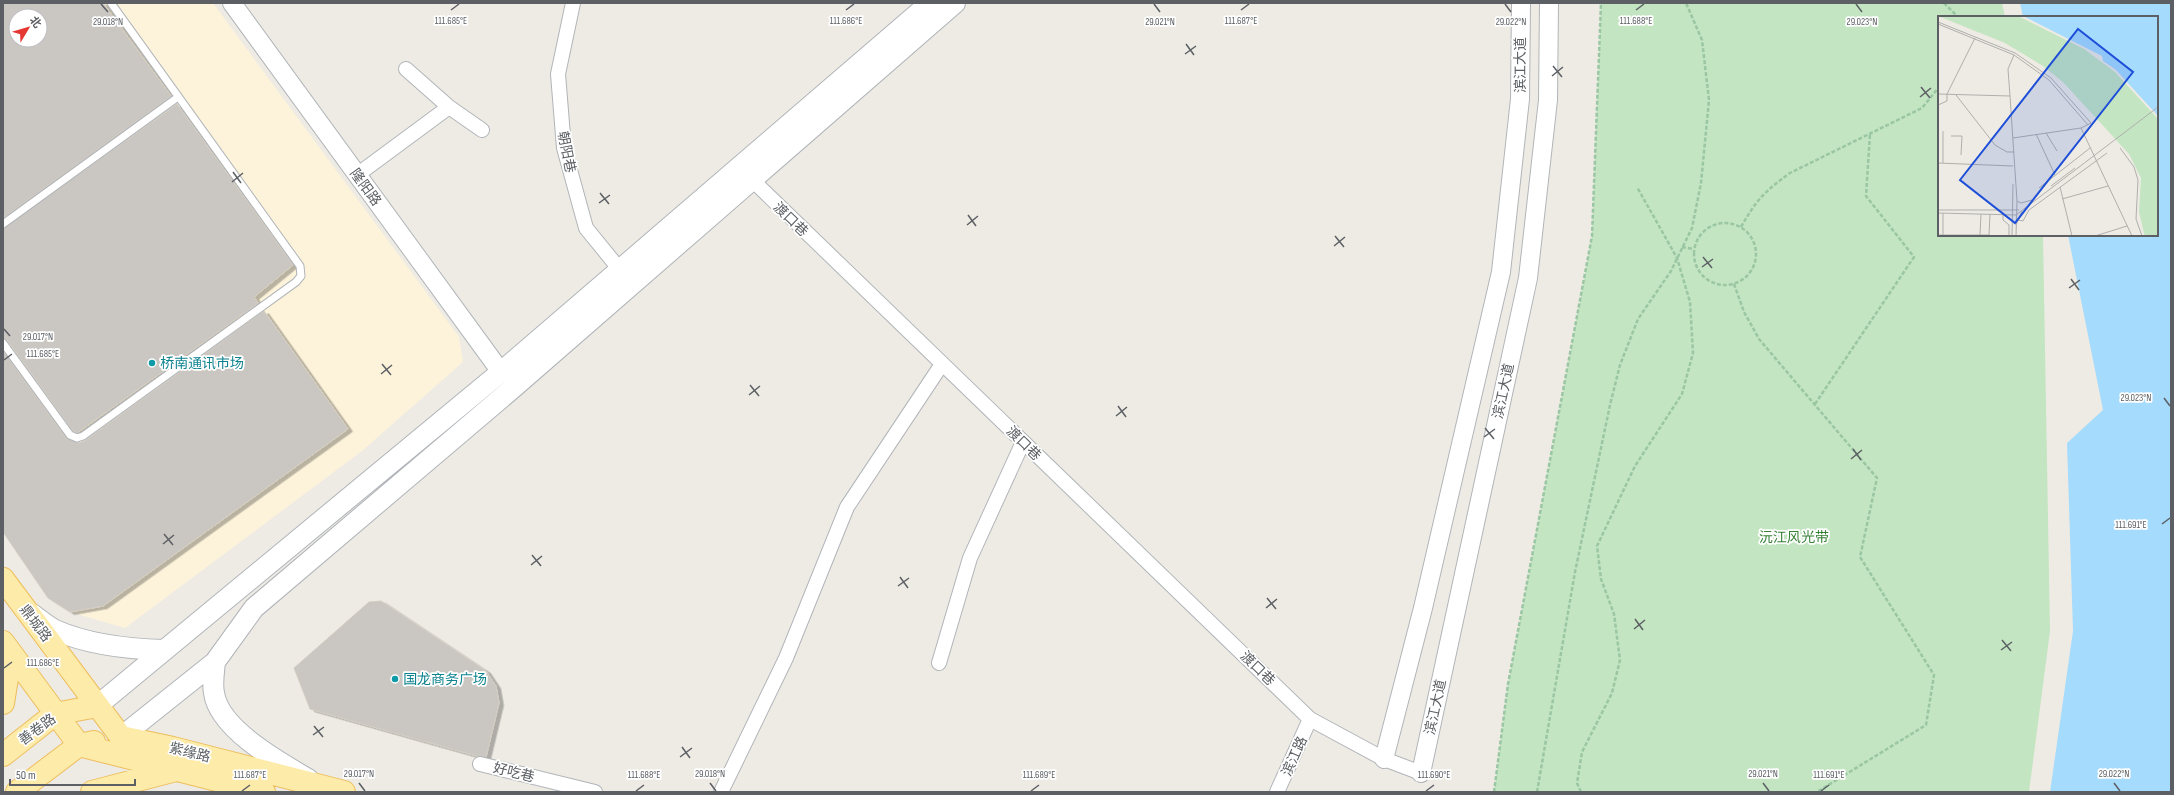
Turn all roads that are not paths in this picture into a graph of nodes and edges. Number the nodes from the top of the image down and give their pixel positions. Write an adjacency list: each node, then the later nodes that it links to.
1 (111, 3): 9 (lane)
2 (232, 3): 13 (street, 隆阳路)
3 (573, 3): 15 (street, 朝阳巷)
4 (930, 3): 12 (main road)
5 (955, 3): 12 (main road)
6 (1521, 3): 33 (street, 滨江大道)
7 (1549, 3): 36 (street, 滨江大道)
8 (406, 69): 10 (street)
9 (178, 96): 14 (lane); 16 (lane)
10 (449, 107): 11 (street); 13 (street)
11 (482, 130)
12 (745, 174): 15 (main road); 17 (street, 渡口巷)
13 (357, 175): 18 (street, 隆阳路)
14 (3, 224)
15 (626, 277): 18 (main road); 24 (main road)
16 (3, 343)
17 (942, 364): 19 (street, 渡口巷); 43 (street)
18 (500, 372): 23 (main road)
19 (1023, 442): 25 (street); 29 (street, 渡口巷)
20 (3, 579): 21 (main road, 鼎城路)
21 (26, 610): 23 (main road); 27 (main road, 鼎城路)
22 (3, 642): 26 (main road); 28 (main road)
23 (164, 650): 27 (main road)
24 (215, 662): 30 (main road); 37 (main road)
25 (939, 663)
26 (3, 703)
27 (97, 706): 28 (main road, 善卷路); 30 (main road)
28 (55, 714): 31 (main road); 32 (main road, 善卷路)
29 (1310, 719): 33 (street, 渡口巷); 44 (street, 滨江路)
30 (121, 737): 31 (main road); 37 (main road, 紫缘路)
31 (79, 745): 35 (main road, 紫缘路); 38 (main road)
32 (3, 754)
33 (1384, 759): 36 (street, 渡口巷)
34 (480, 764): 42 (street, 好吃巷)
35 (178, 770): 39 (main road); 40 (main road, 紫缘路)
36 (1421, 773)
37 (322, 786): 41 (main road, 紫缘路)
38 (17, 792)
39 (92, 792)
40 (264, 792)
41 (344, 792)
42 (595, 792)
43 (721, 792)
44 (1277, 792)

